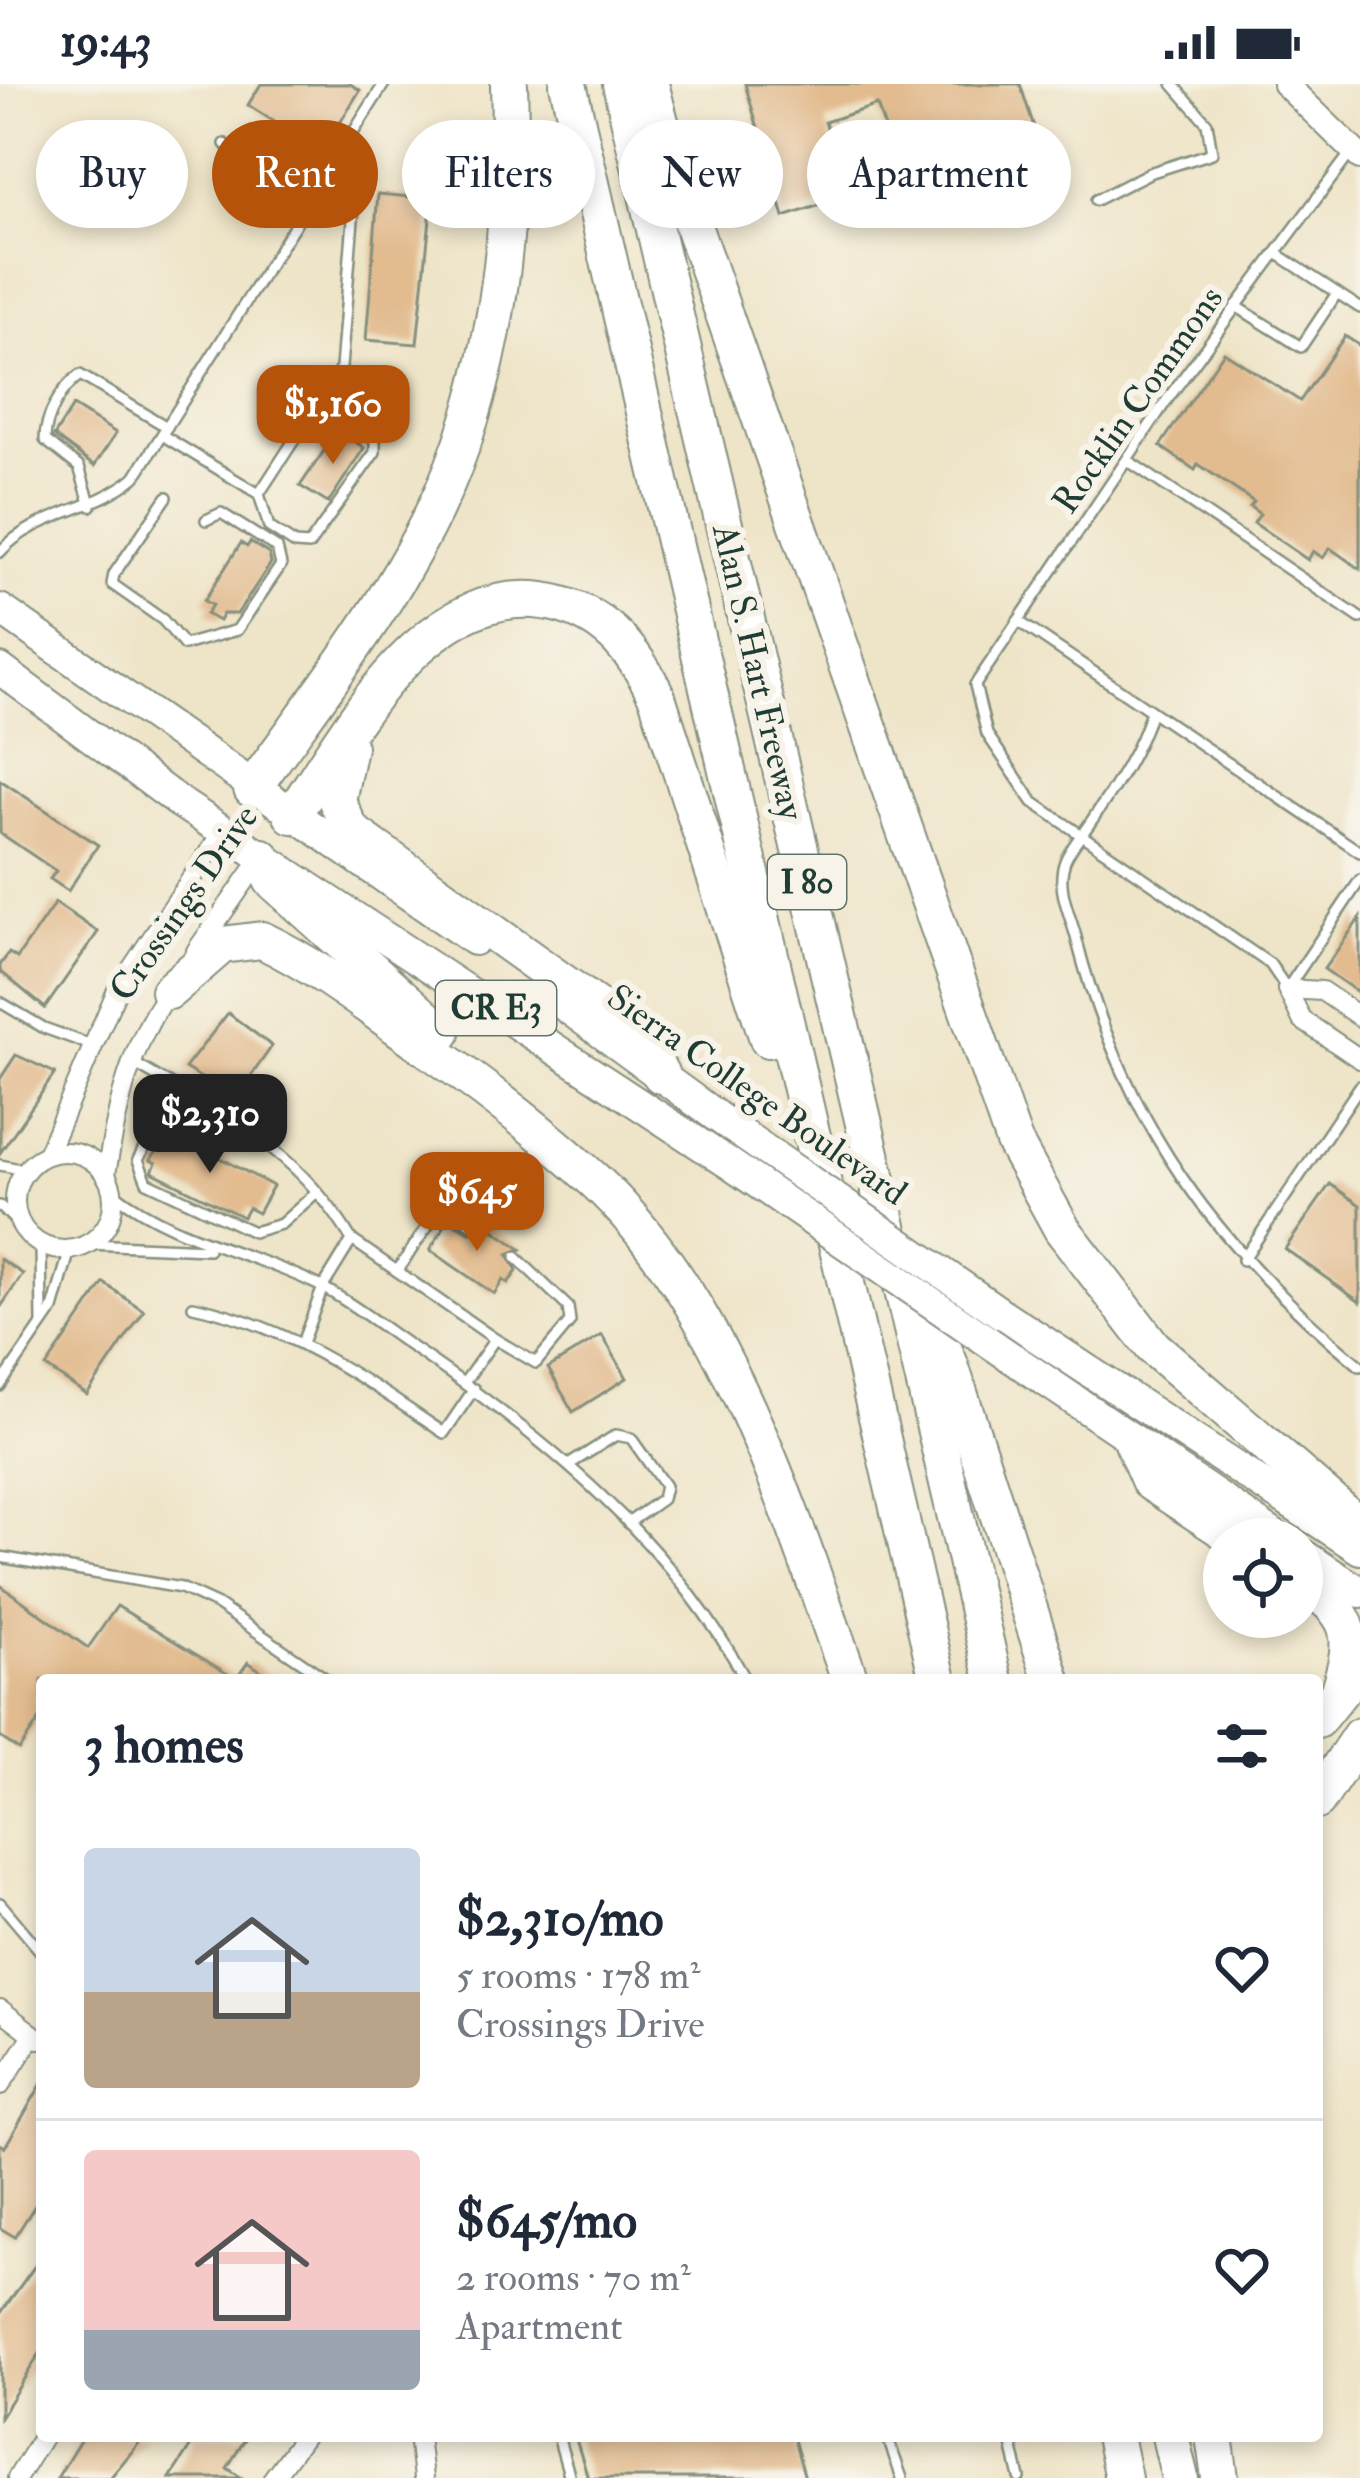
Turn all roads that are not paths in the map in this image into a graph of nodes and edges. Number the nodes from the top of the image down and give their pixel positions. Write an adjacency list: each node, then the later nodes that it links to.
1 (384, 84): 8 (lane)
2 (509, 84): 31 (highway)
3 (568, 84): 58 (highway, Alan S. Hart Freeway / I 80)
4 (621, 84): 55 (highway, Alan S. Hart Freeway / I 80)
5 (650, 84): 81 (highway)
6 (1173, 84): 10 (lane)
7 (1285, 84): 9 (street)
8 (362, 120)
9 (1357, 150): 13 (lane, Rocklin Commons)
10 (1096, 200)
11 (294, 228): 18 (lane)
12 (352, 228): 17 (lane)
13 (1276, 253): 14 (lane); 15 (lane, Rocklin Commons)
14 (1337, 293): 15 (lane); 16 (lane)
15 (1236, 306): 19 (lane, Rocklin Commons)
16 (1360, 308)
17 (319, 400): 20 (lane); 20 (lane)
18 (164, 431): 20 (lane); 22 (lane); 22 (lane)
19 (1126, 460): 26 (lane); 27 (lane, Rocklin Commons)
20 (260, 494)
21 (167, 497): 23 (lane)
22 (91, 506): 24 (lane)
23 (206, 520)
24 (0, 552)
25 (0, 609): 31 (main road, Sierra College Boulevard / CR E3)
26 (1360, 618)
27 (1018, 621): 29 (lane); 34 (lane, Rocklin Commons)
28 (0, 669): 33 (main road, Sierra College Boulevard / CR E3)
29 (1151, 711): 34 (lane); 35 (lane)
30 (354, 727): 32 (highway); 45 (highway); 58 (highway)
31 (253, 789): 32 (main road, Sierra College Boulevard / CR E3); 33 (main road)
32 (292, 815): 36 (main road, Crossings Drive); 45 (main road, Sierra College Boulevard / CR E3)
33 (223, 831): 36 (main road, Sierra College Boulevard / CR E3); 42 (street, Crossings Drive)
34 (1081, 838): 38 (lane); 64 (lane)
35 (1360, 852)
36 (262, 857): 39 (street, Crossings Drive); 51 (highway); 76 (main road, Sierra College Boulevard / CR E3, bridge)
37 (1360, 880): 38 (lane)
38 (1287, 989): 41 (street); 43 (street)
39 (169, 991): 44 (street, Crossings Drive); 51 (highway)
40 (0, 1002): 42 (lane)
41 (1360, 1017)
42 (91, 1045): 48 (street, Crossings Drive)
43 (1360, 1059)
44 (130, 1060): 47 (lane); 52 (street, Crossings Drive)
45 (661, 1075): 82 (main road, Sierra College Boulevard / CR E3, bridge)
46 (1360, 1086): 64 (lane)
47 (175, 1088): 53 (lane); 53 (lane)
48 (47, 1154): 50 (street); 52 (street)
49 (0, 1166): 50 (lane)
50 (26, 1170): 57 (street)
51 (595, 1180): 89 (highway)
52 (109, 1183): 61 (street); 62 (lane)
53 (317, 1192): 59 (lane)
54 (0, 1206): 57 (lane)
55 (883, 1207): 91 (highway, Alan S. Hart Freeway / I 80); 92 (highway)
56 (471, 1224): 65 (lane)
57 (21, 1226): 60 (street)
58 (835, 1235): 90 (highway, Alan S. Hart Freeway / I 80)
59 (352, 1240): 65 (lane); 66 (lane)
60 (41, 1245): 61 (street); 68 (lane)
61 (79, 1247): 62 (lane); 68 (lane)
62 (219, 1250): 66 (lane)
63 (516, 1256): 69 (lane)
64 (1243, 1260): 72 (lane)
65 (397, 1271): 69 (lane)
66 (323, 1287): 70 (lane); 75 (lane)
67 (193, 1306): 70 (lane)
68 (42, 1324): 73 (lane)
69 (495, 1339): 75 (lane)
70 (302, 1342): 75 (lane)
71 (0, 1363): 73 (lane)
72 (1360, 1366)
73 (11, 1370): 74 (lane)
74 (0, 1386)
75 (469, 1386): 77 (lane)
76 (1132, 1443): 78 (highway); 79 (main road, Sierra College Boulevard)
77 (570, 1464): 80 (lane); 80 (lane)
78 (1205, 1518)
79 (1248, 1518)
80 (628, 1523): 88 (lane)
81 (1360, 1526)
82 (1360, 1549)
83 (0, 1557): 87 (lane)
84 (1323, 1567): 85 (main road)
85 (1360, 1592)
86 (1323, 1596): 93 (highway)
87 (319, 1674)
88 (742, 1674)
89 (848, 1674)
90 (937, 1674)
91 (993, 1674)
92 (1050, 1674)
93 (1349, 1678): 94 (highway)
94 (1323, 1712)
95 (1360, 1736): 96 (highway)
96 (1323, 1792)
97 (0, 1903): 98 (lane)
98 (36, 1946)
99 (0, 2009): 100 (street)
100 (36, 2036)
101 (36, 2040): 102 (street)
102 (0, 2086)
103 (39, 2442): 112 (street)
104 (300, 2442): 113 (street)
105 (419, 2442): 114 (street)
106 (560, 2442): 115 (lane)
107 (889, 2442): 116 (lane)
108 (1011, 2442): 117 (lane)
109 (1115, 2442): 118 (highway)
110 (1171, 2442): 119 (highway)
111 (1215, 2442): 120 (highway)
112 (16, 2478)
113 (273, 2478)
114 (423, 2478)
115 (570, 2478)
116 (902, 2478)
117 (1020, 2478)
118 (1124, 2478)
119 (1180, 2478)
120 (1220, 2478)

